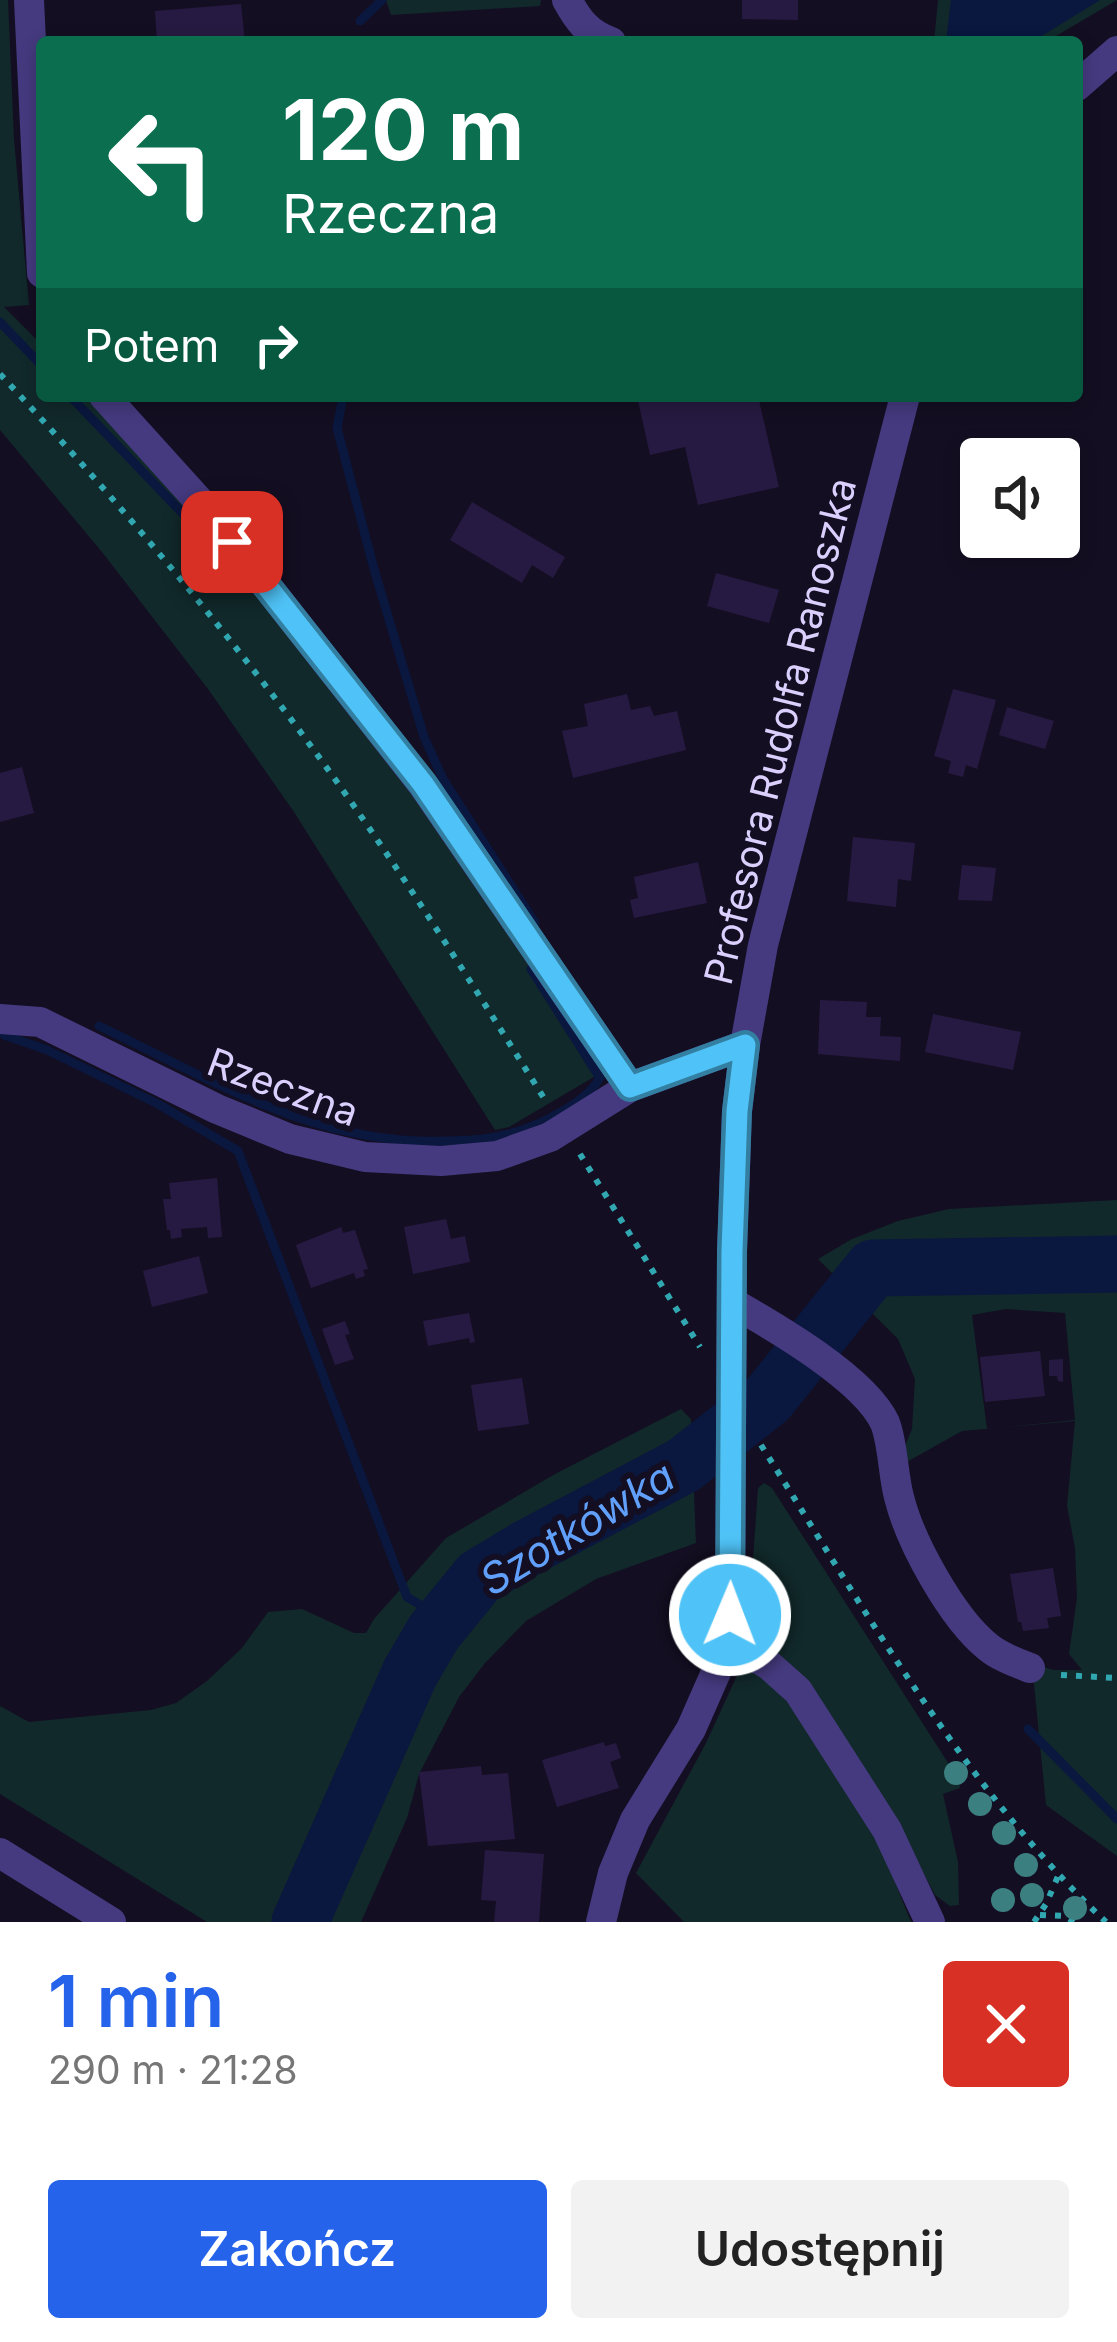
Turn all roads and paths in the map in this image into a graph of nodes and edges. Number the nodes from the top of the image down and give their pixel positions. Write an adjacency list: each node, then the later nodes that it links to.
1 (29, 0): 6 (street)
2 (568, 0): 3 (street)
3 (597, 36)
4 (1117, 51): 5 (street)
5 (1083, 81)
6 (36, 147)
7 (0, 374): 13 (path)
8 (109, 402): 12 (street)
9 (903, 402): 11 (street, Profesora Rudolfa Ranoszka)
10 (0, 1019): 12 (street, Rzeczna)
11 (745, 1045): 12 (street, Rzeczna); 15 (street, Profesora Rudolfa Ranoszka)
12 (630, 1087)
13 (548, 1105)
14 (579, 1153): 16 (path)
15 (733, 1303): 18 (street, Profesora Rudolfa Ranoszka); 19 (street)
16 (690, 1332)
17 (781, 1477): 22 (path)
18 (727, 1640): 25 (street, Profesora Rudolfa Ranoszka); 26 (street)
19 (1030, 1668): 20 (path)
20 (1117, 1678)
21 (0, 1853): 24 (street)
22 (1058, 1874): 23 (path); 28 (path)
23 (1037, 1918): 27 (path)
24 (111, 1922)
25 (601, 1922)
26 (930, 1922)
27 (1074, 1922)
28 (1106, 1922)

